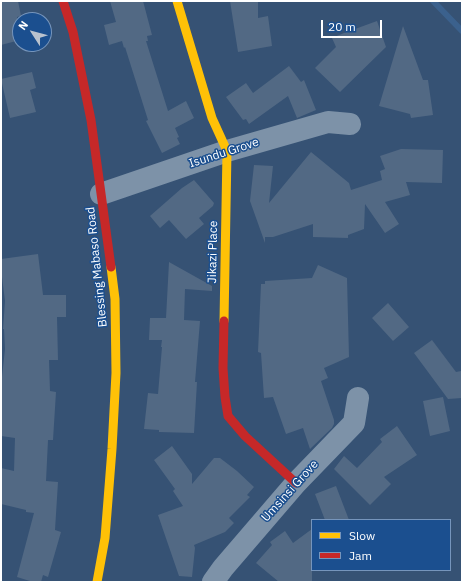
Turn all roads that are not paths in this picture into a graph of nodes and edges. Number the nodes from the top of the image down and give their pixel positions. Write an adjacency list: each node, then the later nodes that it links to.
1 (63, 1): 5 (street, Blessing Mabaso Road)
2 (177, 1): 4 (street, Jikazi Place)
3 (350, 124): 4 (street, Isundu Grove)
4 (227, 151): 5 (street, Isundu Grove); 7 (street, Jikazi Place)
5 (101, 194): 8 (street, Blessing Mabaso Road)
6 (358, 398): 7 (street, Umsinsi Grove)
7 (296, 483): 9 (street, Umsinsi Grove)
8 (97, 582)
9 (213, 582)

